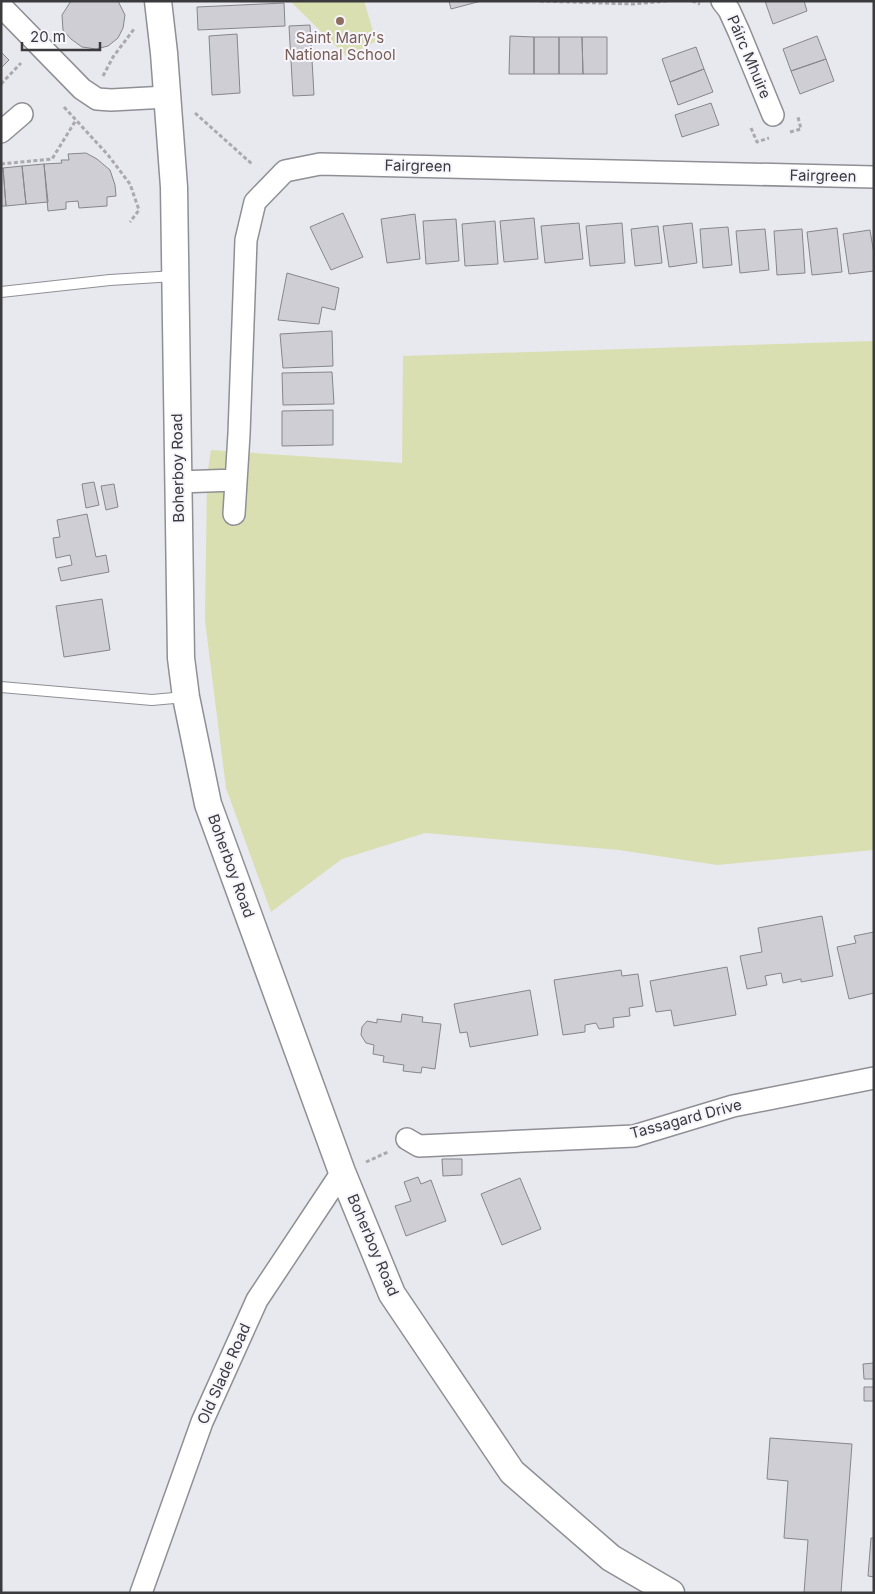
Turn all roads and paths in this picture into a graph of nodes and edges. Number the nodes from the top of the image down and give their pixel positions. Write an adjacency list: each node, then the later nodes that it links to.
1 (158, 1): 8 (street, Boherboy Road)
2 (540, 1): 3 (path)
3 (667, 1)
4 (722, 1): 11 (street, Páirc Mhuire)
5 (1, 6): 8 (street)
6 (21, 63): 7 (path)
7 (1, 84)
8 (167, 97): 17 (street, Boherboy Road)
9 (190, 110): 14 (path)
10 (22, 114): 13 (street)
11 (773, 115)
12 (76, 120): 16 (path)
13 (1, 132)
14 (252, 164)
15 (874, 177): 19 (street, Fairgreen)
16 (130, 222)
17 (175, 276): 18 (lane); 20 (street, Boherboy Road)
18 (1, 292)
19 (236, 480): 20 (street); 21 (street, Fairgreen)
20 (178, 482): 23 (street, Boherboy Road)
21 (234, 514)
22 (1, 687): 23 (lane)
23 (186, 697): 26 (street, Boherboy Road)
24 (874, 1078): 25 (street, Tassagard Drive)
25 (407, 1139): 26 (path)
26 (342, 1172): 27 (street, Old Slade Road); 28 (street, Boherboy Road)
27 (141, 1593)
28 (671, 1593)

